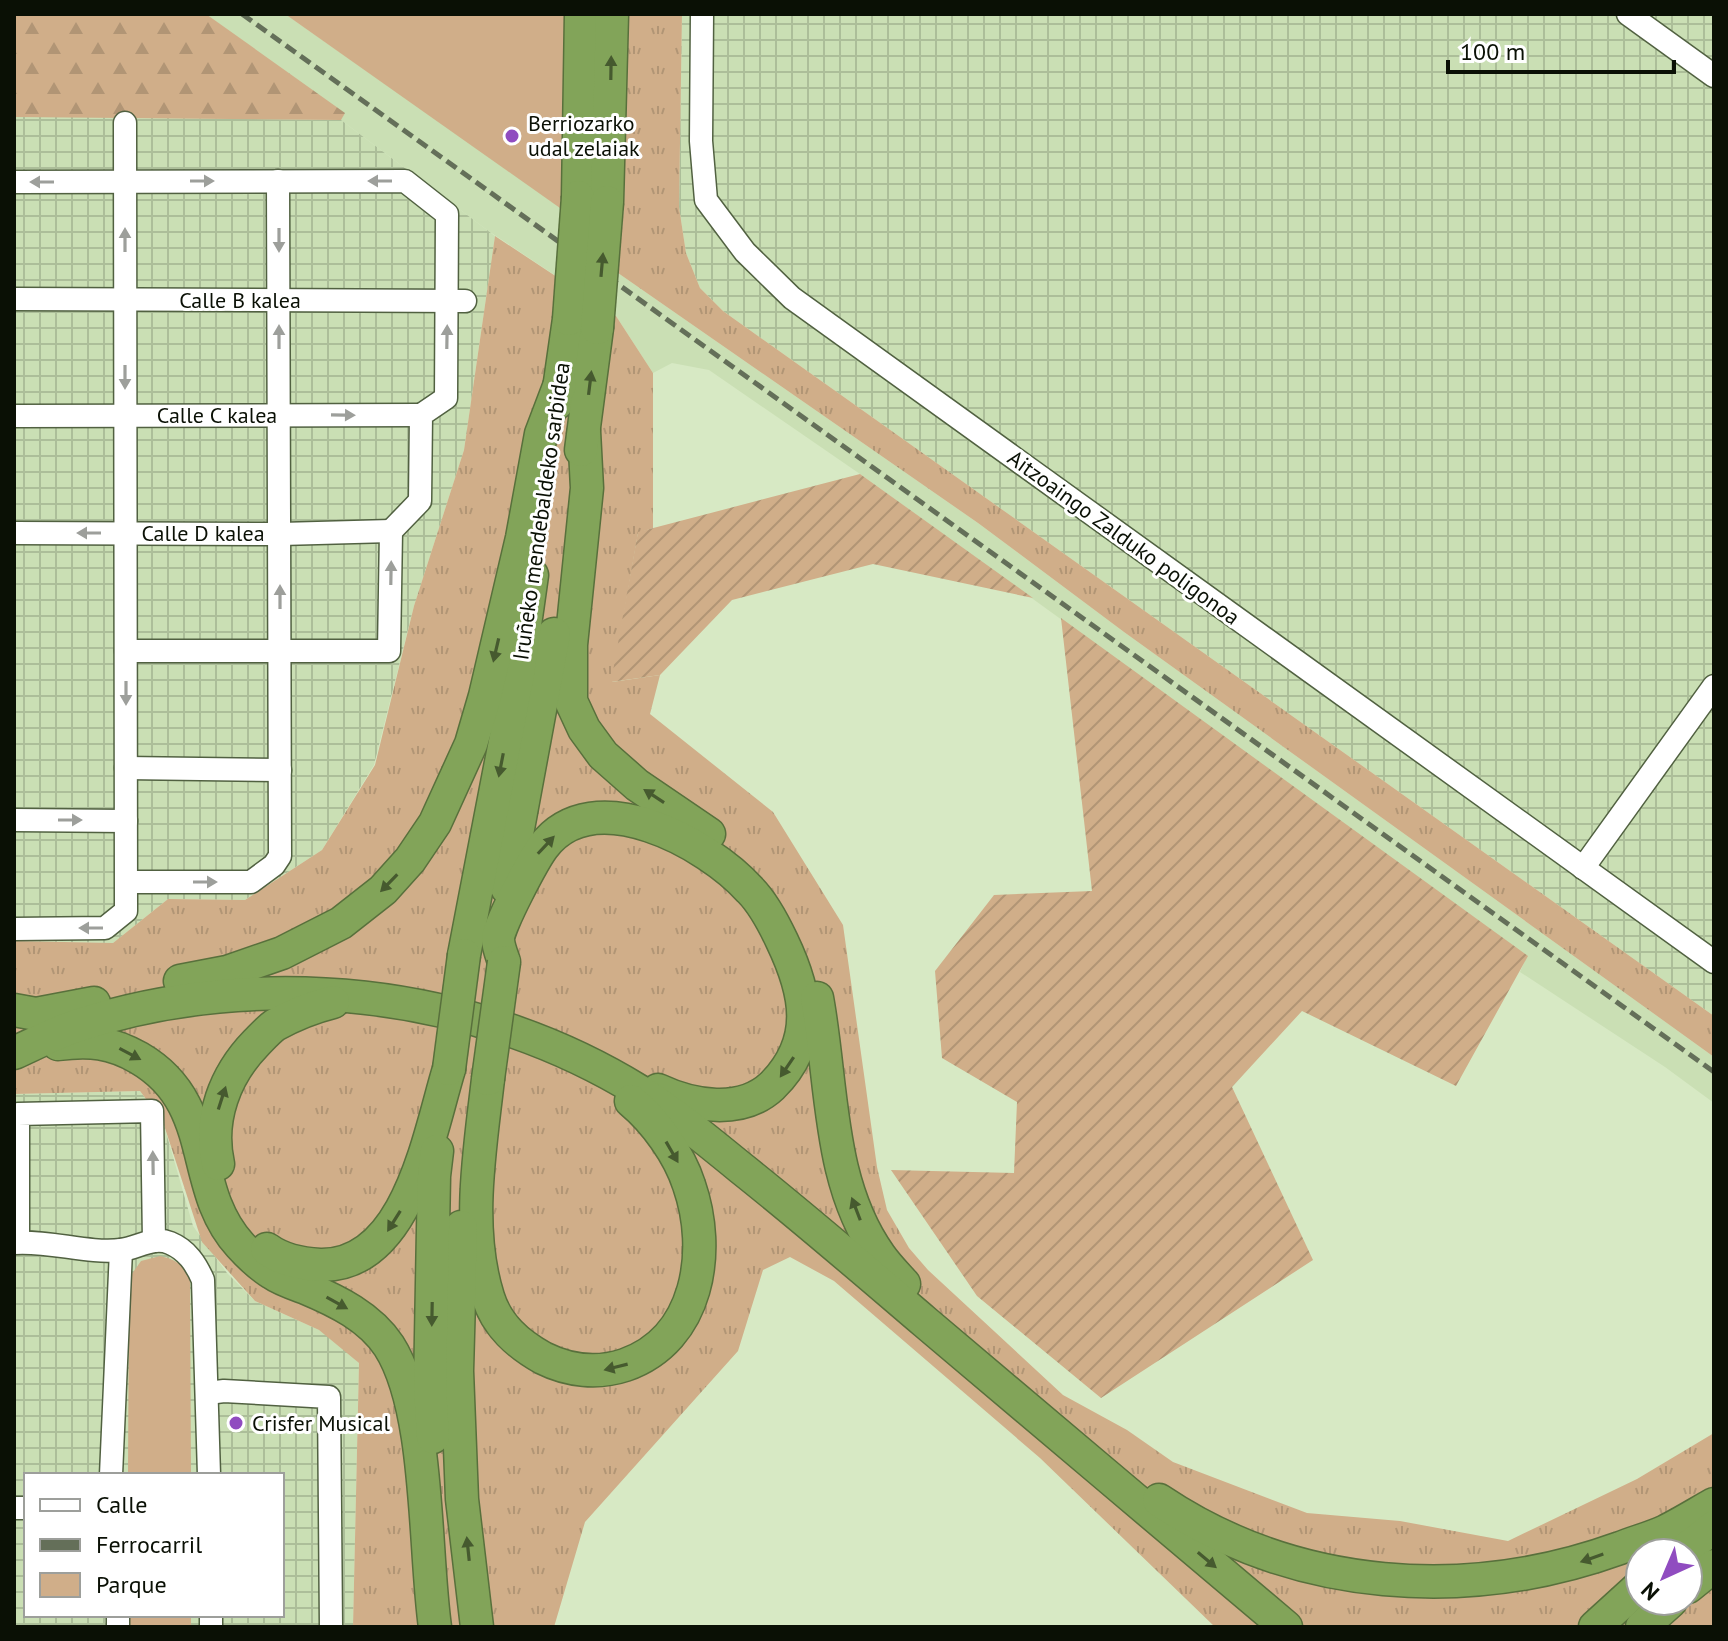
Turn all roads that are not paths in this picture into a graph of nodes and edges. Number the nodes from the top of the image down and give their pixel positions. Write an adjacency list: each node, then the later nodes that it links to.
1 (581, 14): 10 (highway, Iruñeko mendebaldeko sarbidea)
2 (612, 14): 10 (highway, Iruñeko mendebaldeko sarbidea, one-way to 2)
3 (702, 14): 33 (street, Aitzoaingo Zalduko poligonoa)
4 (1628, 14): 5 (street)
5 (1714, 76)
6 (125, 123): 7 (street)
7 (125, 181): 8 (street, one-way to 8); 9 (street, one-way to 9); 12 (street, one-way to 7)
8 (278, 181): 13 (street, one-way to 13); 14 (street, one-way to 8)
9 (14, 182)
10 (593, 200): 15 (highway, Iruñeko mendebaldeko sarbidea, bridge)
11 (14, 299): 12 (street, Calle B kalea)
12 (125, 299): 13 (street, Calle B kalea); 18 (street, one-way to 18)
13 (279, 300): 14 (street, Calle B kalea); 17 (street, one-way to 13)
14 (456, 301): 19 (street, one-way to 14)
15 (583, 323): 16 (highway, Iruñeko mendebaldeko sarbidea); 21 (highway, Iruñeko mendebaldeko sarbidea, one-way to 15)
16 (560, 384): 36 (highway, Iruñeko mendebaldeko sarbidea, one-way to 36); 38 (highway, one-way to 38)
17 (279, 414): 18 (street, Calle C kalea); 19 (street, Calle C kalea, one-way to 19); 25 (street)
18 (125, 415): 20 (street, Calle C kalea); 24 (street)
19 (421, 415): 22 (street)
20 (14, 416)
21 (584, 431): 36 (highway, Iruñeko mendebaldeko sarbidea); 49 (highway, one-way to 21)
22 (391, 531): 25 (street, Calle D kalea); 27 (street, one-way to 22)
23 (14, 533): 24 (street, Calle D kalea, one-way to 23)
24 (126, 533): 25 (street, Calle D kalea); 26 (street)
25 (281, 534): 27 (street, one-way to 25)
26 (126, 651): 27 (street); 29 (street, one-way to 29)
27 (280, 651): 30 (street)
28 (1714, 686): 33 (street)
29 (126, 768): 30 (street); 32 (street)
30 (280, 770): 34 (street, one-way to 30)
31 (14, 820): 32 (street, one-way to 32)
32 (126, 821): 34 (street)
33 (1583, 868): 37 (street, Aitzoaingo Zalduko poligonoa)
34 (127, 882): 35 (street, one-way to 35)
35 (14, 929)
36 (490, 954): 43 (highway, Iruñeko mendebaldeko sarbidea, bridge); 44 (highway, one-way to 44)
37 (1714, 962)
38 (123, 996): 40 (highway); 44 (highway)
39 (349, 998): 41 (highway); 42 (highway); 43 (highway, one-way to 39)
40 (14, 1010)
41 (553, 1047): 43 (highway, one-way to 43); 59 (highway, one-way to 59)
42 (20, 1050): 56 (highway, one-way to 56)
43 (471, 1075): 57 (highway, one-way to 57); 58 (highway, one-way to 43)
44 (643, 1083): 49 (highway)
45 (16, 1125): 46 (street, one-way to 45); 47 (street)
46 (154, 1241): 48 (street); 50 (street)
47 (16, 1243): 48 (street)
48 (121, 1250): 51 (street)
49 (933, 1317): 53 (highway, one-way to 49)
50 (208, 1393): 52 (street); 55 (street)
51 (111, 1473)
52 (209, 1473)
53 (1714, 1504)
54 (1624, 1601): 60 (highway)
55 (331, 1627)
56 (435, 1627)
57 (449, 1627)
58 (477, 1627)
59 (1286, 1627)
60 (1595, 1627)

